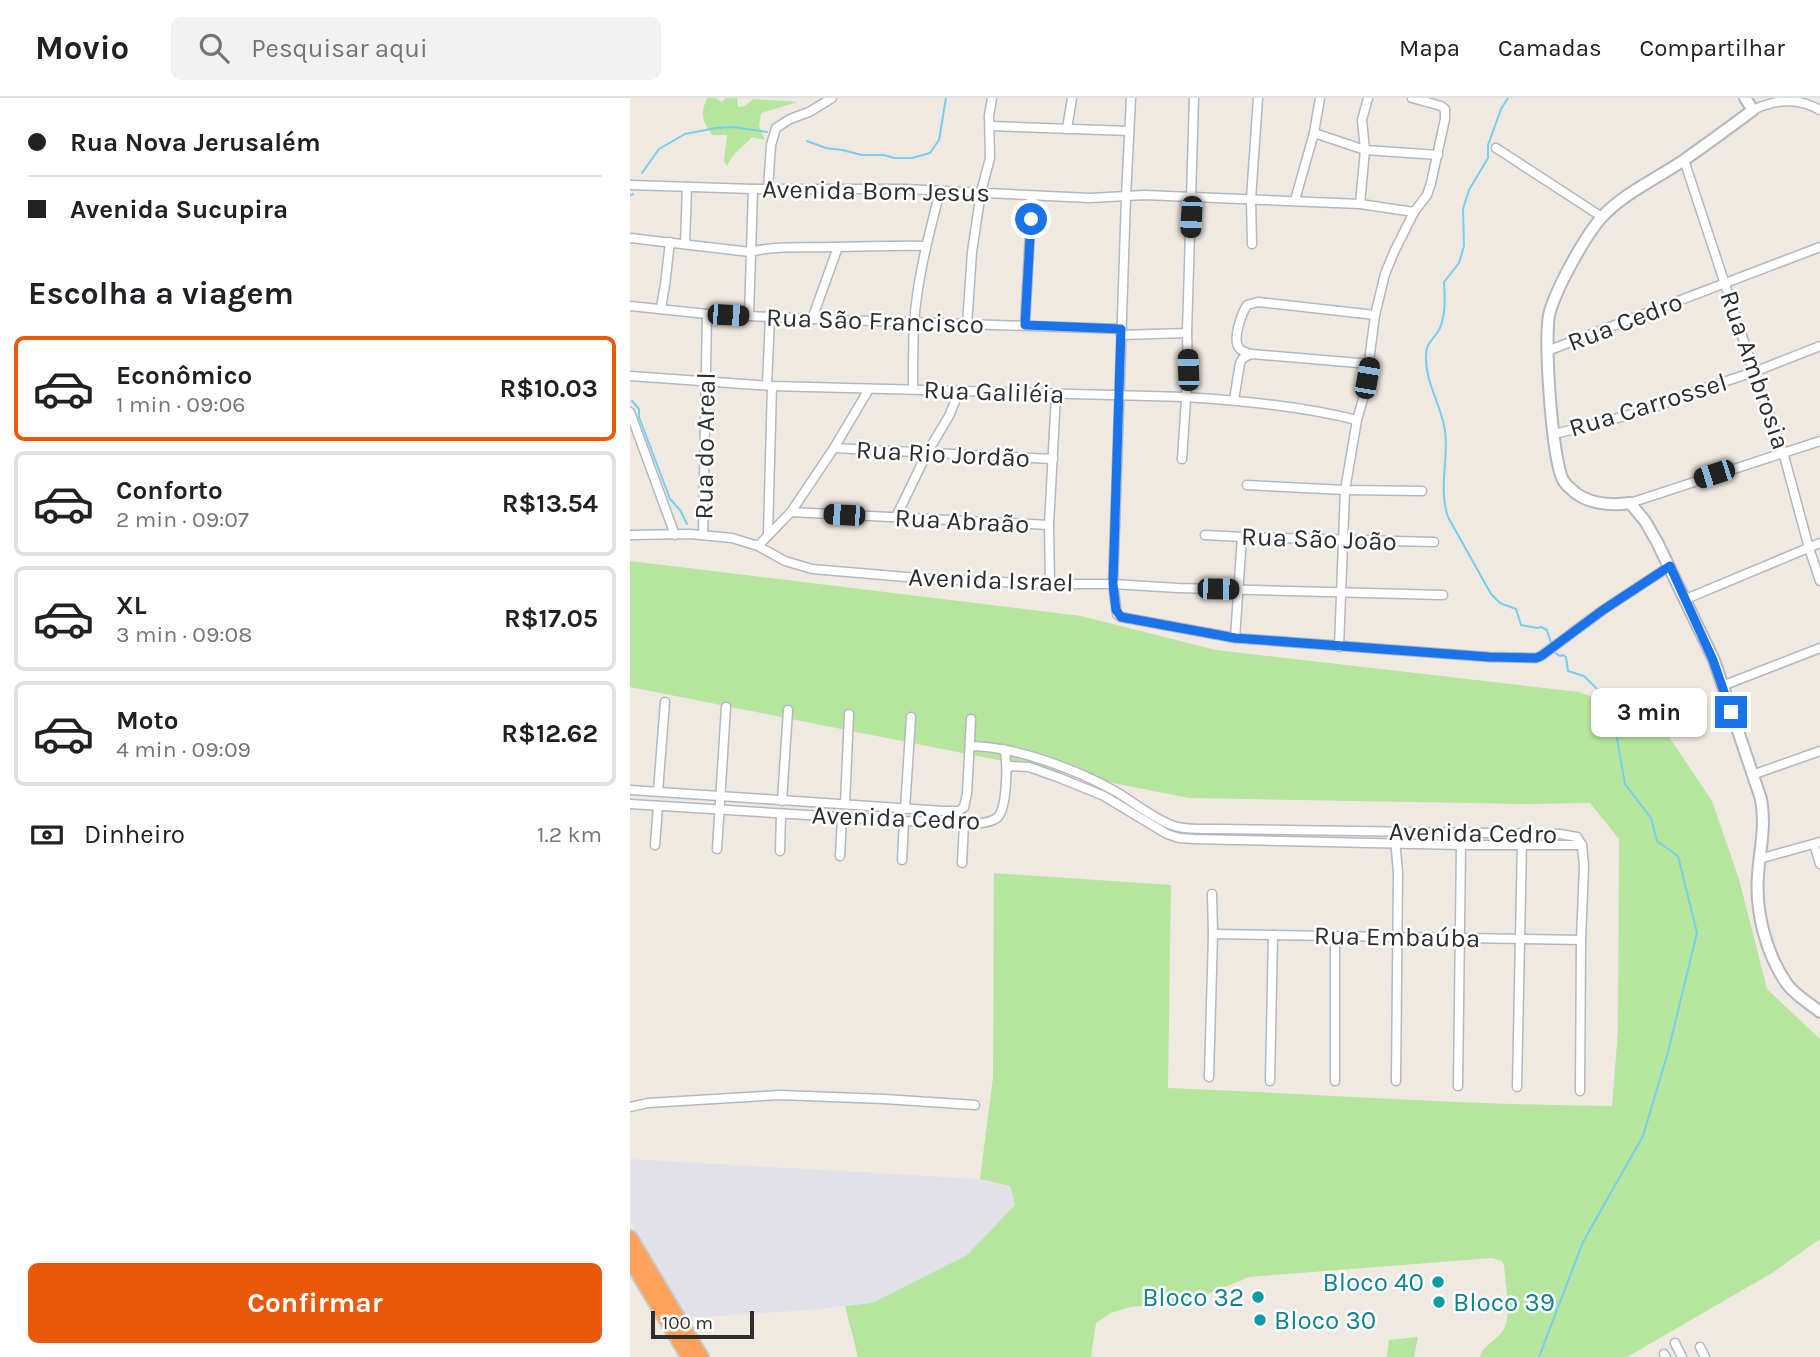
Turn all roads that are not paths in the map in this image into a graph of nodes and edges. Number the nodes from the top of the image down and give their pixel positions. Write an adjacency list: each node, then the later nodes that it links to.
1 (831, 98): 24 (street)
2 (992, 98): 13 (street)
3 (1072, 98): 14 (street)
4 (1131, 98): 15 (street)
5 (1194, 98): 29 (street)
6 (1258, 98): 30 (street)
7 (1320, 98): 16 (street)
8 (1368, 98): 18 (street)
9 (1412, 98): 19 (street)
10 (1745, 98): 11 (street)
11 (1753, 110): 12 (street); 20 (street)
12 (1820, 110)
13 (990, 126): 14 (street); 26 (street)
14 (1067, 129): 15 (street)
15 (1129, 131): 28 (street)
16 (1314, 133): 18 (street); 31 (street)
17 (1496, 148): 34 (street)
18 (1365, 150): 19 (street); 32 (street)
19 (1438, 155): 33 (street)
20 (1684, 160): 34 (street); 43 (street, Rua Ambrosia)
21 (630, 185): 22 (street, Avenida Bom Jesus)
22 (687, 187): 23 (street, Avenida Bom Jesus); 37 (street)
23 (753, 189): 24 (street, Avenida Bom Jesus); 42 (street)
24 (768, 189): 25 (street, Avenida Bom Jesus)
25 (940, 191): 26 (street, Avenida Bom Jesus); 39 (street)
26 (981, 192): 27 (street, Avenida Bom Jesus); 52 (street)
27 (1032, 196): 28 (street, Avenida Bom Jesus); 53 (street)
28 (1126, 197): 29 (street, Avenida Bom Jesus); 54 (street)
29 (1192, 197): 30 (street, Avenida Bom Jesus); 55 (street)
30 (1251, 199): 31 (street, Avenida Bom Jesus); 38 (street)
31 (1295, 200): 32 (street, Avenida Bom Jesus)
32 (1360, 204): 33 (street, Avenida Bom Jesus)
33 (1415, 212): 48 (street)
34 (1602, 217): 57 (street)
35 (630, 238): 36 (street)
36 (670, 242): 37 (street); 45 (street)
37 (685, 244): 42 (street)
38 (1252, 244)
39 (926, 246): 40 (street); 51 (street)
40 (838, 247): 42 (street); 50 (street)
41 (1820, 247): 43 (street, Rua Cedro)
42 (750, 252): 47 (street)
43 (1726, 284): 57 (street, Rua Cedro); 60 (street, Rua Ambrosia)
44 (630, 306): 45 (street, Rua São Francisco)
45 (661, 308): 46 (street, Rua São Francisco)
46 (707, 314): 47 (street, Rua São Francisco); 62 (street, Rua do Areal)
47 (749, 316): 49 (street, Rua São Francisco)
48 (1375, 316): 58 (street); 59 (street)
49 (770, 317): 50 (street, Rua São Francisco); 63 (street)
50 (812, 319): 51 (street, Rua São Francisco)
51 (914, 322): 52 (street, Rua São Francisco); 65 (street)
52 (967, 325): 53 (street, Rua São Francisco)
53 (1025, 325): 54 (street, Rua São Francisco)
54 (1121, 332): 55 (street, Rua São Francisco); 68 (street)
55 (1187, 332): 69 (street)
56 (1820, 346): 60 (street, Rua Carrossel)
57 (1547, 351): 73 (street)
58 (1251, 355): 59 (street); 70 (street)
59 (1370, 364): 72 (street)
60 (1754, 372): 73 (street, Rua Carrossel); 76 (street, Rua Ambrosia)
61 (630, 376): 62 (street, Rua Galiléia)
62 (706, 382): 63 (street, Rua Galiléia); 90 (street, Rua do Areal)
63 (770, 386): 64 (street, Rua Galiléia); 87 (street)
64 (869, 389): 65 (street, Rua Galiléia); 75 (street)
65 (913, 389): 66 (street, Rua Galiléia)
66 (959, 391): 67 (street, Rua Galiléia); 77 (street)
67 (1056, 394): 68 (street, Rua Galiléia); 78 (street)
68 (1119, 395): 69 (street, Rua Galiléia); 101 (street)
69 (1186, 397): 70 (street, Rua Galiléia); 79 (street)
70 (1234, 400): 72 (street, Rua Galiléia)
71 (630, 412): 89 (street)
72 (1357, 420): 81 (street)
73 (1554, 434): 83 (street)
74 (1820, 441): 76 (street)
75 (834, 448): 77 (street, Rua Rio Jordão); 84 (street)
76 (1783, 452): 83 (street); 97 (street, Rua Ambrosia)
77 (927, 453): 78 (street, Rua Rio Jordão); 85 (street)
78 (1053, 459): 86 (street)
79 (1182, 459)
80 (1247, 485): 81 (street)
81 (1345, 490): 82 (street); 93 (street)
82 (1422, 491)
83 (1630, 503): 98 (street)
84 (791, 512): 85 (street, Rua Abraão); 87 (street)
85 (895, 517): 86 (street, Rua Abraão)
86 (1049, 525): 100 (street)
87 (768, 534): 96 (street)
88 (630, 535): 89 (street, Avenida Israel)
89 (675, 535): 90 (street, Avenida Israel)
90 (704, 535): 96 (street, Avenida Israel)
91 (1205, 535): 92 (street, Rua São João)
92 (1242, 537): 93 (street, Rua São João); 102 (street)
93 (1344, 540): 94 (street, Rua São João); 103 (street)
94 (1434, 542)
95 (1820, 543): 97 (street)
96 (758, 546): 100 (street, Avenida Israel)
97 (1809, 548): 99 (street, Rua Ambrosia); 105 (street)
98 (1670, 566): 105 (street); 107 (street)
99 (1820, 581)
100 (1049, 584): 101 (street, Avenida Israel)
101 (1113, 584): 102 (street, Avenida Israel); 106 (street)
102 (1239, 589): 103 (street, Avenida Israel); 106 (street)
103 (1341, 592): 104 (street, Avenida Israel); 107 (street)
104 (1443, 595)
105 (1686, 599): 109 (street)
106 (1235, 638): 107 (street)
107 (1339, 647)
108 (1820, 648): 109 (street)
109 (1722, 686): 120 (street)
110 (665, 702): 122 (street)
111 (726, 707): 123 (street)
112 (788, 710): 125 (street)
113 (849, 714): 127 (street)
114 (911, 717): 131 (street)
115 (971, 719): 116 (street)
116 (970, 746): 117 (street, Avenida Cedro); 130 (street, Avenida Cedro)
117 (1004, 749): 119 (street); 124 (street, Avenida Cedro)
118 (1820, 751): 120 (street)
119 (1007, 769): 128 (street, Avenida Cedro); 136 (street, Avenida Cedro)
120 (1752, 775): 151 (street)
121 (630, 790): 122 (street, Avenida Cedro)
122 (658, 791): 123 (street, Avenida Cedro)
123 (720, 796): 125 (street, Avenida Cedro); 132 (street)
124 (1124, 796): 128 (street); 138 (street, Avenida Cedro)
125 (782, 801): 127 (street, Avenida Cedro)
126 (630, 804): 129 (street, Avenida Cedro)
127 (845, 804): 131 (street, Avenida Cedro)
128 (1118, 804): 141 (street, Avenida Cedro)
129 (658, 806): 132 (street, Avenida Cedro); 144 (street)
130 (964, 807): 131 (street, Avenida Cedro); 136 (street)
131 (905, 808)
132 (719, 810): 133 (street, Avenida Cedro); 148 (street)
133 (781, 814): 134 (street, Avenida Cedro); 149 (street)
134 (842, 818): 135 (street, Avenida Cedro); 150 (street)
135 (904, 821): 137 (street, Avenida Cedro); 152 (street)
136 (979, 823): 137 (street, Avenida Cedro)
137 (964, 824): 153 (street)
138 (1251, 830): 139 (street, Avenida Cedro); 141 (street)
139 (1395, 832): 140 (street, Avenida Cedro); 142 (street)
140 (1522, 834): 146 (street); 147 (street, Avenida Cedro)
141 (1250, 840): 142 (street, Avenida Cedro)
142 (1396, 843): 145 (street, Avenida Cedro); 159 (street)
143 (1817, 843): 151 (street); 154 (street)
144 (655, 845)
145 (1461, 845): 146 (street, Avenida Cedro); 160 (street)
146 (1522, 845): 147 (street, Avenida Cedro); 161 (street)
147 (1583, 845): 162 (street)
148 (717, 849)
149 (780, 851)
150 (840, 856)
151 (1759, 859): 163 (street)
152 (902, 860)
153 (962, 863)
154 (1820, 864)
155 (1212, 894): 156 (street)
156 (1213, 934): 157 (street, Rua Embaúba); 164 (street)
157 (1273, 935): 158 (street, Rua Embaúba); 165 (street)
158 (1335, 936): 159 (street, Rua Embaúba); 166 (street)
159 (1396, 936): 160 (street, Rua Embaúba); 167 (street)
160 (1459, 939): 161 (street, Rua Embaúba); 168 (street)
161 (1520, 939): 162 (street, Rua Embaúba); 169 (street)
162 (1581, 940): 170 (street)
163 (1820, 1012)
164 (1209, 1077)
165 (1270, 1081)
166 (1335, 1081)
167 (1396, 1081)
168 (1458, 1086)
169 (1517, 1087)
170 (1580, 1091)
171 (975, 1105): 172 (street)
172 (630, 1107)
173 (630, 1238): 178 (highway)
174 (630, 1259): 177 (highway)
175 (1675, 1343): 179 (street)
176 (1700, 1347): 180 (street)
177 (689, 1357)
178 (701, 1357)
179 (1682, 1357)
180 (1705, 1357)

